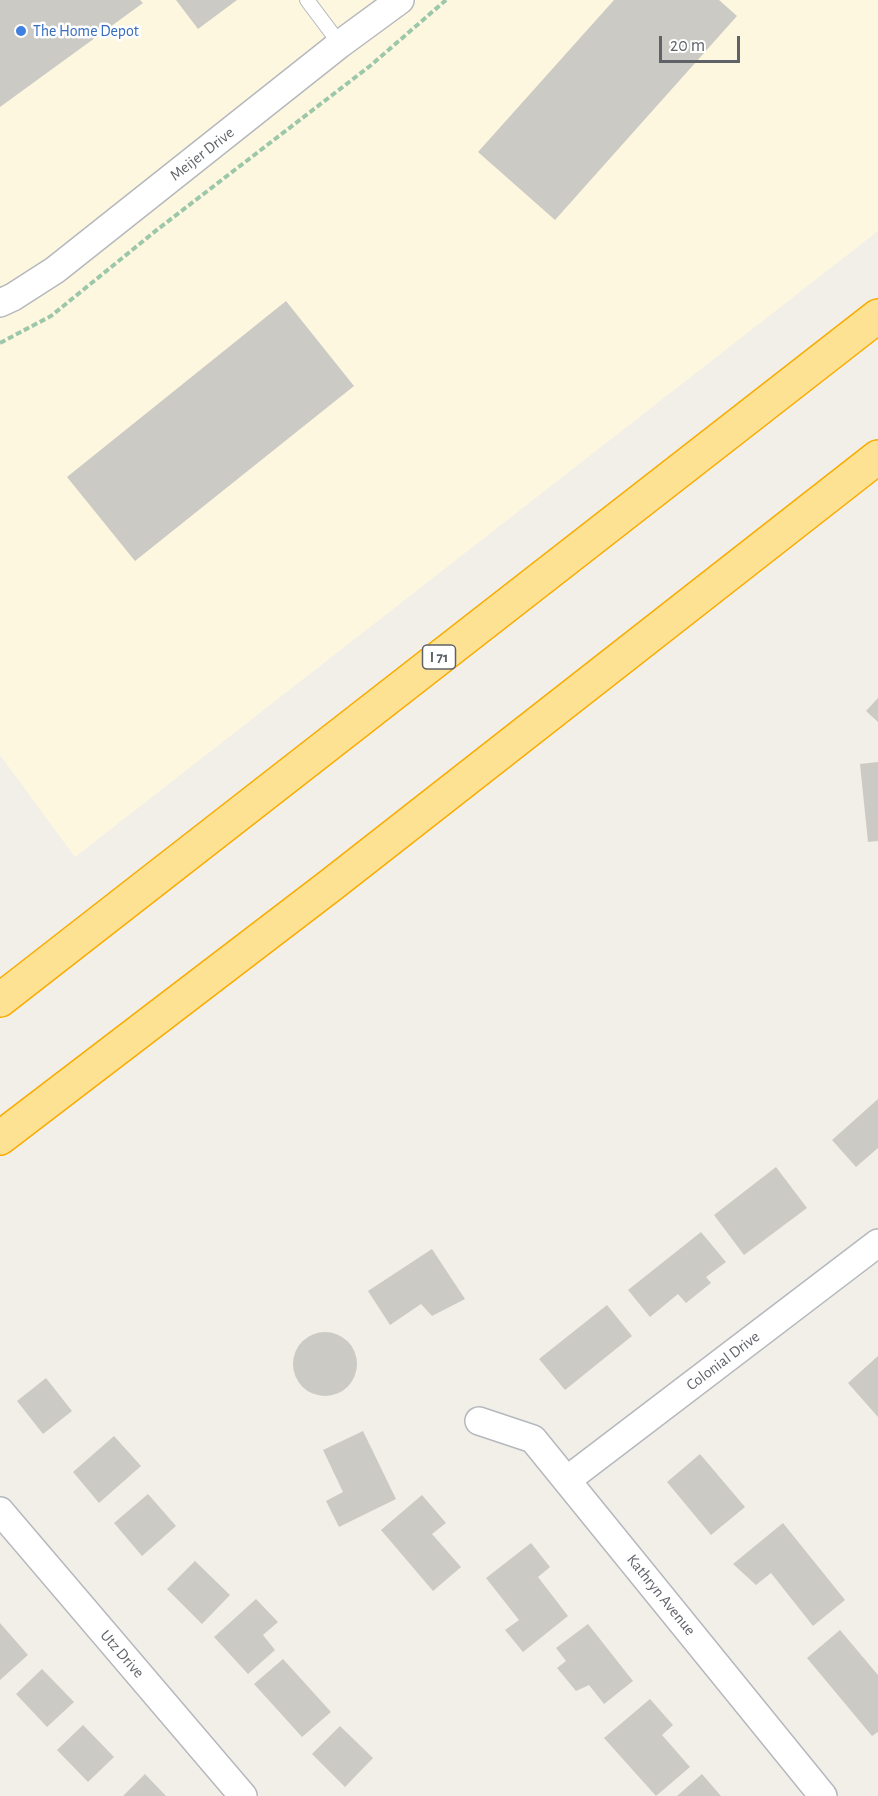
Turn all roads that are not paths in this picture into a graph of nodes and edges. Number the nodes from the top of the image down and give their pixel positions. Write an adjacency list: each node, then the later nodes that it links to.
1 (307, 0): 3 (lane)
2 (400, 0): 3 (street, Meijer Drive)
3 (340, 44): 4 (street, Meijer Drive)
4 (0, 303)
5 (878, 316): 7 (highway, I 71)
6 (878, 457): 8 (highway)
7 (0, 1000)
8 (0, 1138)
9 (878, 1243): 11 (street, Colonial Drive)
10 (479, 1421): 11 (street, Kathryn Avenue)
11 (567, 1480): 14 (street, Kathryn Avenue)
12 (0, 1511): 13 (street, Utz Drive)
13 (243, 1796)
14 (823, 1796)

